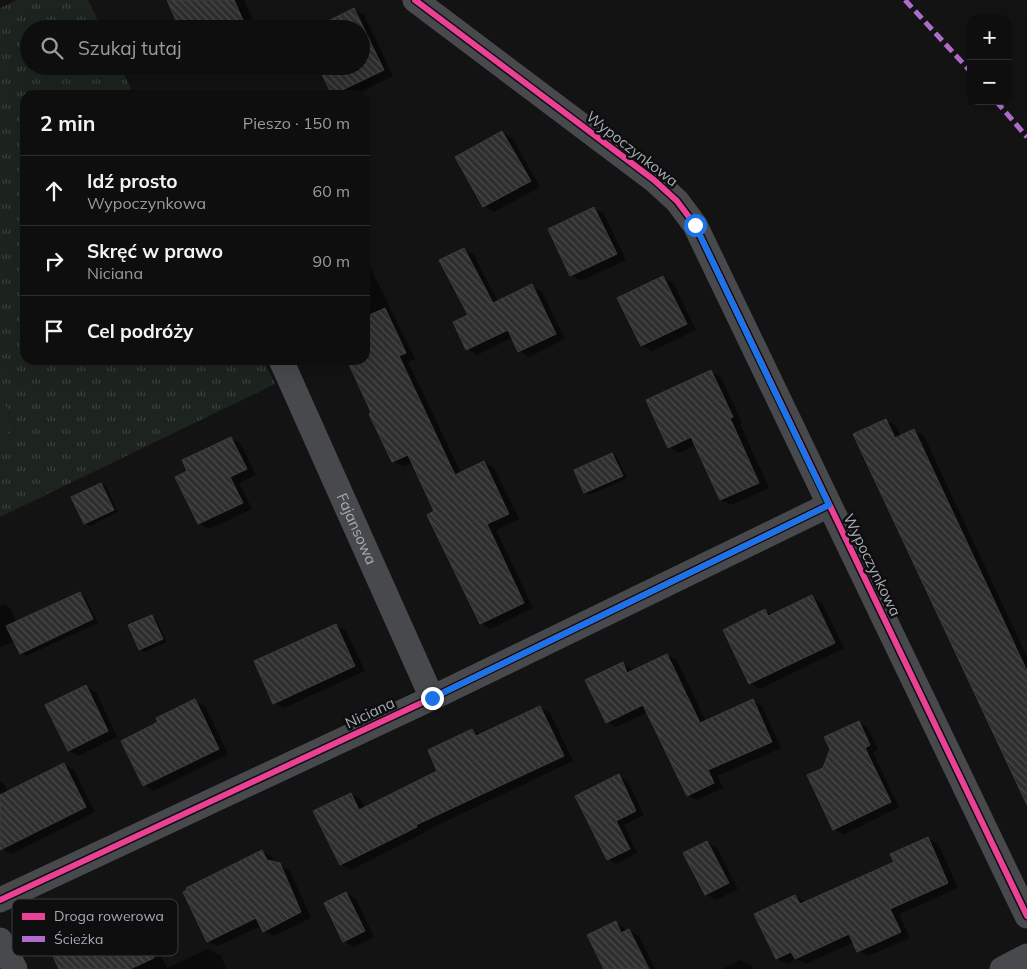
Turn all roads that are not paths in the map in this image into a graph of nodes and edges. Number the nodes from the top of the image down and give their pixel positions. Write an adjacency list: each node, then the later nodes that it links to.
1 (415, 0): 3 (street, Wypoczynkowa)
2 (283, 365): 4 (street, Fajansowa)
3 (829, 505): 4 (street, Niciana); 6 (street, Wypoczynkowa)
4 (432, 698): 5 (street, Niciana)
5 (0, 900)
6 (1027, 916)
7 (0, 940): 9 (street)
8 (1027, 956): 10 (street)
9 (15, 969)
10 (1002, 969)

